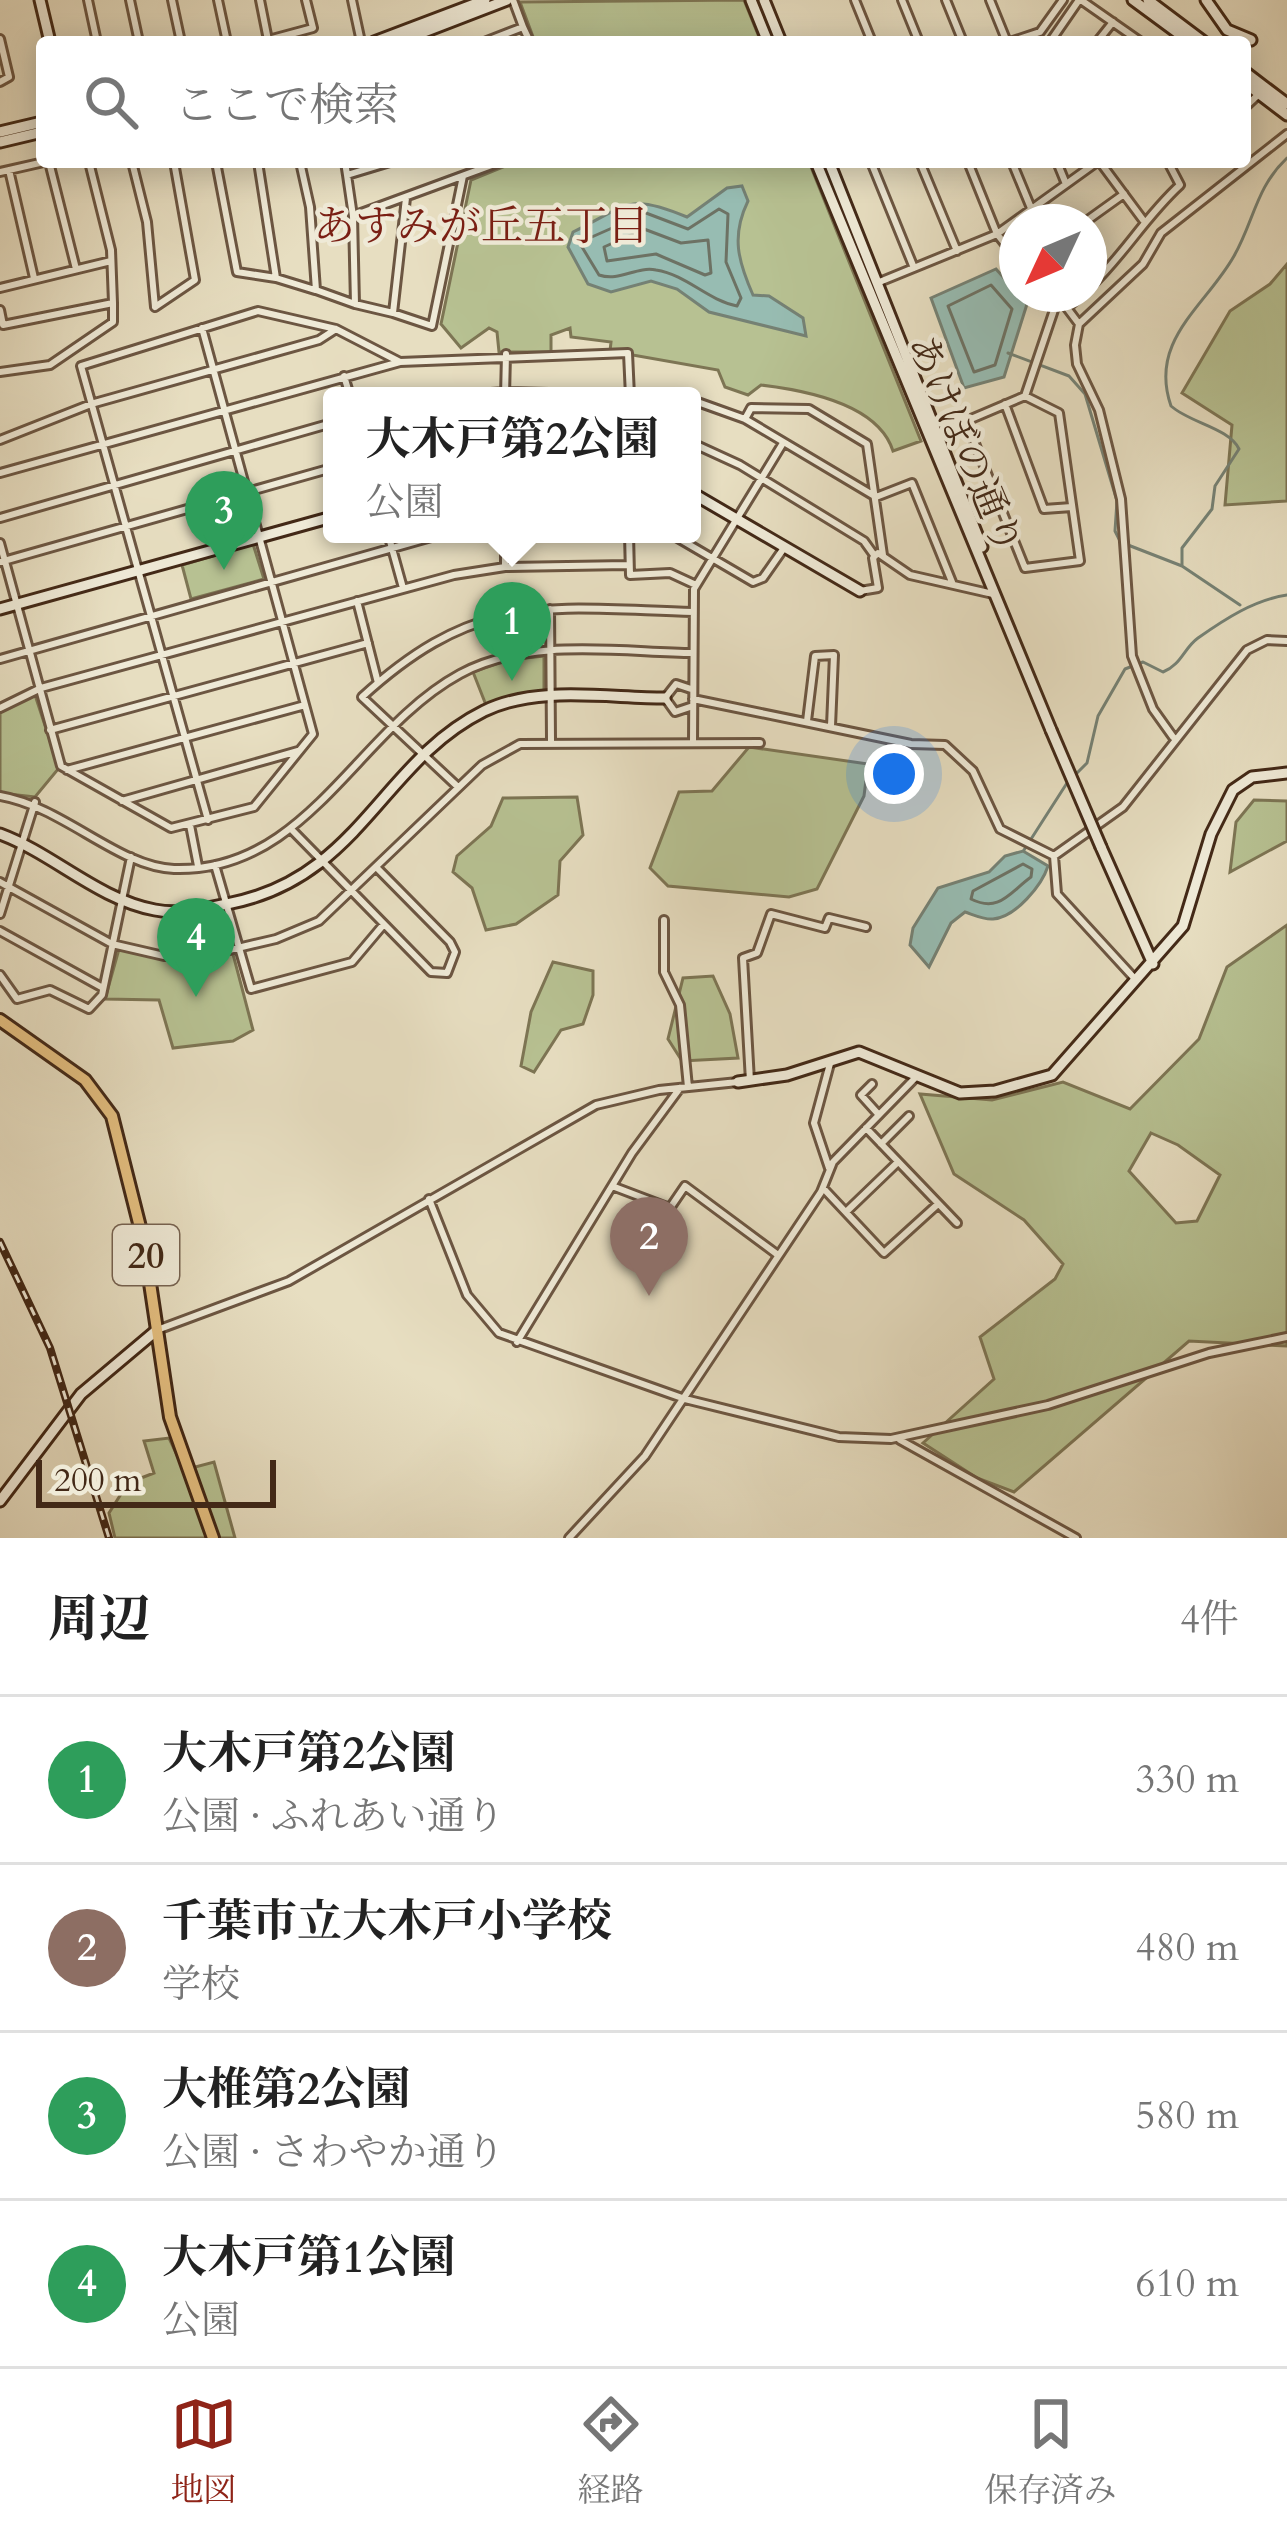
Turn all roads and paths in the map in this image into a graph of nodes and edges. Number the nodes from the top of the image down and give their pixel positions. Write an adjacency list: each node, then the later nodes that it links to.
1 (40, 0): 24 (street)
2 (88, 0): 25 (street)
3 (130, 0): 26 (street)
4 (172, 0): 27 (street)
5 (218, 0): 28 (street)
6 (260, 0): 29 (street)
7 (306, 0): 30 (street)
8 (352, 0): 31 (street)
9 (485, 0): 32 (street)
10 (510, 0): 23 (street); 33 (street)
11 (751, 0): 36 (street)
12 (764, 0): 37 (street)
13 (855, 0): 38 (street)
14 (902, 0): 39 (street)
15 (946, 0): 40 (street)
16 (990, 0): 41 (street)
17 (1063, 0): 42 (street)
18 (1080, 0): 22 (street); 43 (street)
19 (1133, 0): 46 (street)
20 (1148, 0): 47 (street)
21 (1206, 0): 48 (street)
22 (1114, 22): 44 (street); 45 (street)
23 (524, 27): 34 (street); 35 (street)
24 (49, 36)
25 (96, 36)
26 (138, 36)
27 (180, 36)
28 (226, 36)
29 (264, 36)
30 (283, 36)
31 (360, 36)
32 (390, 36)
33 (414, 36)
34 (500, 36)
35 (528, 36)
36 (766, 36)
37 (779, 36)
38 (870, 36)
39 (917, 36)
40 (961, 36)
41 (1006, 36)
42 (1028, 36)
43 (1055, 36)
44 (1102, 36)
45 (1133, 36)
46 (1182, 36)
47 (1196, 36)
48 (1241, 36)
49 (0, 39): 51 (street)
50 (1251, 78): 53 (street)
51 (0, 82)
52 (1251, 85): 53 (street)
53 (1262, 90): 54 (street); 55 (street); 56 (street)
54 (1251, 101)
55 (1287, 104)
56 (1287, 115)
57 (36, 123): 58 (street)
58 (0, 132)
59 (36, 133): 61 (street)
60 (1287, 134): 62 (street)
61 (0, 142)
62 (1251, 162)
63 (36, 164): 85 (street)
64 (49, 168): 101 (street)
65 (90, 168): 99 (street)
66 (134, 168): 67 (street)
67 (175, 168)
68 (217, 168): 104 (street)
69 (260, 168): 104 (street)
70 (301, 168): 107 (street)
71 (346, 168): 86 (street)
72 (370, 168): 86 (street)
73 (484, 168): 87 (street)
74 (819, 168): 134 (street, あけぼの通り)
75 (831, 168): 105 (street, あけぼの通り)
76 (874, 168): 100 (street)
77 (923, 168): 98 (street)
78 (970, 168): 96 (street)
79 (1015, 168): 91 (street)
80 (1059, 168): 88 (street)
81 (1090, 168): 88 (street)
82 (1104, 168): 89 (street)
83 (1171, 168): 95 (street)
84 (1244, 168): 114 (street)
85 (4, 171): 103 (street)
86 (347, 175): 94 (street)
87 (463, 176): 90 (street); 113 (street)
88 (1066, 184): 92 (street)
89 (1124, 194): 93 (street); 95 (street)
90 (406, 198): 94 (street); 113 (street)
91 (1030, 204)
92 (1039, 204)
93 (1107, 206)
94 (353, 216): 109 (street)
95 (1143, 220): 102 (street)
96 (997, 234): 97 (street); 98 (street)
97 (999, 236)
98 (957, 250): 100 (street)
99 (111, 262): 101 (street); 108 (street)
100 (914, 268): 105 (street)
101 (76, 269): 103 (street)
102 (1107, 271)
103 (34, 278): 106 (street)
104 (276, 278): 107 (street)
105 (877, 283): 134 (street, あけぼの通り)
106 (0, 288)
107 (316, 290): 109 (street)
108 (113, 303): 115 (street); 121 (street)
109 (355, 304): 113 (street)
110 (0, 310): 115 (street)
111 (1053, 312): 126 (street)
112 (1069, 312): 114 (street)
113 (393, 313)
114 (1079, 324): 200 (street)
115 (2, 326)
116 (202, 328): 117 (street); 120 (street); 128 (street)
117 (336, 329): 119 (street); 120 (street)
118 (506, 354): 119 (street); 124 (street); 125 (street)
119 (400, 362): 122 (street)
120 (213, 369): 128 (street); 130 (street)
121 (0, 372)
122 (344, 376): 123 (street); 130 (street)
123 (347, 387)
124 (506, 387)
125 (630, 387)
126 (1025, 396): 129 (street); 147 (street)
127 (701, 403): 131 (street)
128 (92, 404): 135 (street); 137 (street)
129 (1005, 404): 132 (street); 147 (street)
130 (224, 410): 137 (street); 139 (street)
131 (745, 419): 136 (street); 145 (street)
132 (967, 421): 134 (street); 147 (street)
133 (323, 427): 139 (street)
134 (934, 435): 172 (street, あけぼの通り)
135 (0, 440)
136 (783, 442): 142 (street); 145 (street)
137 (103, 444): 141 (street); 143 (street)
138 (701, 448): 142 (street)
139 (235, 451): 143 (street); 144 (street)
140 (323, 471): 144 (street)
141 (0, 473)
142 (762, 478): 148 (street); 161 (street)
143 (114, 485): 149 (street); 151 (street)
144 (247, 492): 151 (street); 152 (street)
145 (876, 497): 161 (street); 168 (street)
146 (701, 498): 148 (street)
147 (1073, 507)
148 (738, 517): 159 (street); 162 (street)
149 (0, 518)
150 (323, 519): 152 (street)
151 (125, 524): 163 (street); 166 (street)
152 (259, 537): 166 (street); 167 (street)
153 (0, 543): 163 (street)
154 (391, 543): 160 (street)
155 (410, 543): 160 (street)
156 (505, 543): 165 (street)
157 (628, 543): 164 (street)
158 (688, 543): 162 (street)
159 (787, 545): 162 (street); 171 (street)
160 (392, 548): 167 (street); 170 (street)
161 (878, 555): 168 (street); 171 (street)
162 (714, 556): 169 (street)
163 (2, 561): 174 (street)
164 (627, 565): 165 (street); 169 (street)
165 (505, 567): 170 (street)
166 (138, 570): 174 (street); 178 (street)
167 (271, 581): 178 (street); 179 (street)
168 (952, 582): 172 (street)
169 (696, 584): 177 (street)
170 (403, 588): 173 (street)
171 (860, 591)
172 (996, 592): 237 (street, あけぼの通り, bridge)
173 (357, 602): 179 (street); 181 (street)
174 (16, 604): 175 (street); 182 (street)
175 (0, 609)
176 (550, 609): 177 (street); 183 (street); 188 (street)
177 (693, 612): 184 (street)
178 (150, 615): 182 (street); 185 (street)
179 (282, 622): 185 (street); 187 (street)
180 (1287, 641): 200 (street)
181 (368, 643): 187 (street); 188 (street)
182 (28, 649): 186 (street); 189 (street)
183 (550, 652): 184 (street); 191 (street); 198 (street)
184 (693, 653): 193 (street)
185 (162, 656): 189 (street); 190 (street)
186 (0, 658)
187 (293, 664): 190 (street); 194 (street)
188 (378, 683): 198 (street)
189 (38, 689): 195 (street); 199 (street)
190 (173, 697): 199 (street); 201 (street)
191 (548, 697): 192 (street); 202 (street); 206 (street)
192 (664, 698): 193 (street); 193 (street)
193 (693, 698): 196 (street); 203 (street)
194 (305, 705): 201 (street); 205 (street)
195 (0, 708)
196 (807, 722): 197 (street); 197 (street)
197 (831, 726): 219 (street)
198 (394, 728): 206 (street); 216 (street)
199 (50, 730): 207 (street)
200 (1173, 737): 219 (street)
201 (185, 738): 207 (street); 209 (street)
202 (551, 740): 203 (street); 210 (street)
203 (693, 742): 204 (street)
204 (760, 743)
205 (301, 749): 209 (street); 214 (street)
206 (426, 758): 210 (street); 221 (street)
207 (67, 770): 212 (street)
208 (1287, 773): 237 (street)
209 (196, 779): 212 (street); 214 (street)
210 (459, 789): 224 (street)
211 (0, 796): 213 (street)
212 (122, 801): 215 (street)
213 (35, 802): 218 (street); 220 (street)
214 (208, 820): 215 (street)
215 (190, 825): 223 (street)
216 (292, 830): 221 (street); 222 (street)
217 (0, 834): 218 (street)
218 (22, 844): 226 (street); 228 (street)
219 (1054, 856): 239 (street)
220 (131, 857): 223 (street); 228 (street)
221 (323, 862): 227 (street); 229 (street)
222 (214, 863): 223 (street); 229 (street)
223 (198, 866)
224 (378, 869): 227 (street); 232 (street)
225 (0, 882): 226 (street)
226 (9, 887): 230 (street); 235 (street)
227 (353, 894): 232 (street); 236 (street)
228 (122, 900): 229 (street); 235 (street)
229 (226, 904): 236 (street)
230 (0, 914)
231 (664, 920): 247 (street)
232 (384, 924): 236 (street)
233 (866, 927): 244 (street)
234 (0, 932): 240 (street)
235 (112, 944): 236 (street); 240 (street)
236 (237, 949)
237 (1153, 964): 239 (street)
238 (0, 975): 240 (street)
239 (1138, 982): 243 (street)
240 (103, 988)
241 (0, 1021): 261 (main road, 20)
242 (832, 1060): 243 (street); 244 (street); 253 (street)
243 (915, 1078): 248 (street)
244 (750, 1081): 245 (street)
245 (738, 1082): 247 (street)
246 (872, 1084): 248 (street)
247 (684, 1088): 254 (street); 256 (street)
248 (879, 1115): 250 (street)
249 (908, 1116): 251 (street)
250 (866, 1128): 251 (street); 253 (street)
251 (881, 1144): 252 (street)
252 (898, 1162): 257 (street); 258 (street)
253 (829, 1168): 255 (street)
254 (613, 1186): 260 (street); 263 (street)
255 (823, 1188): 258 (street); 260 (street)
256 (429, 1199): 261 (street); 263 (street)
257 (938, 1204): 258 (street); 259 (street)
258 (846, 1212)
259 (957, 1223)
260 (778, 1255): 264 (street)
261 (157, 1330): 266 (street); 267 (main road, 20)
262 (1287, 1337): 265 (street)
263 (517, 1342): 264 (street)
264 (685, 1400): 265 (street); 268 (street)
265 (896, 1438): 269 (street)
266 (0, 1501)
267 (213, 1538)
268 (569, 1538)
269 (1076, 1538)

